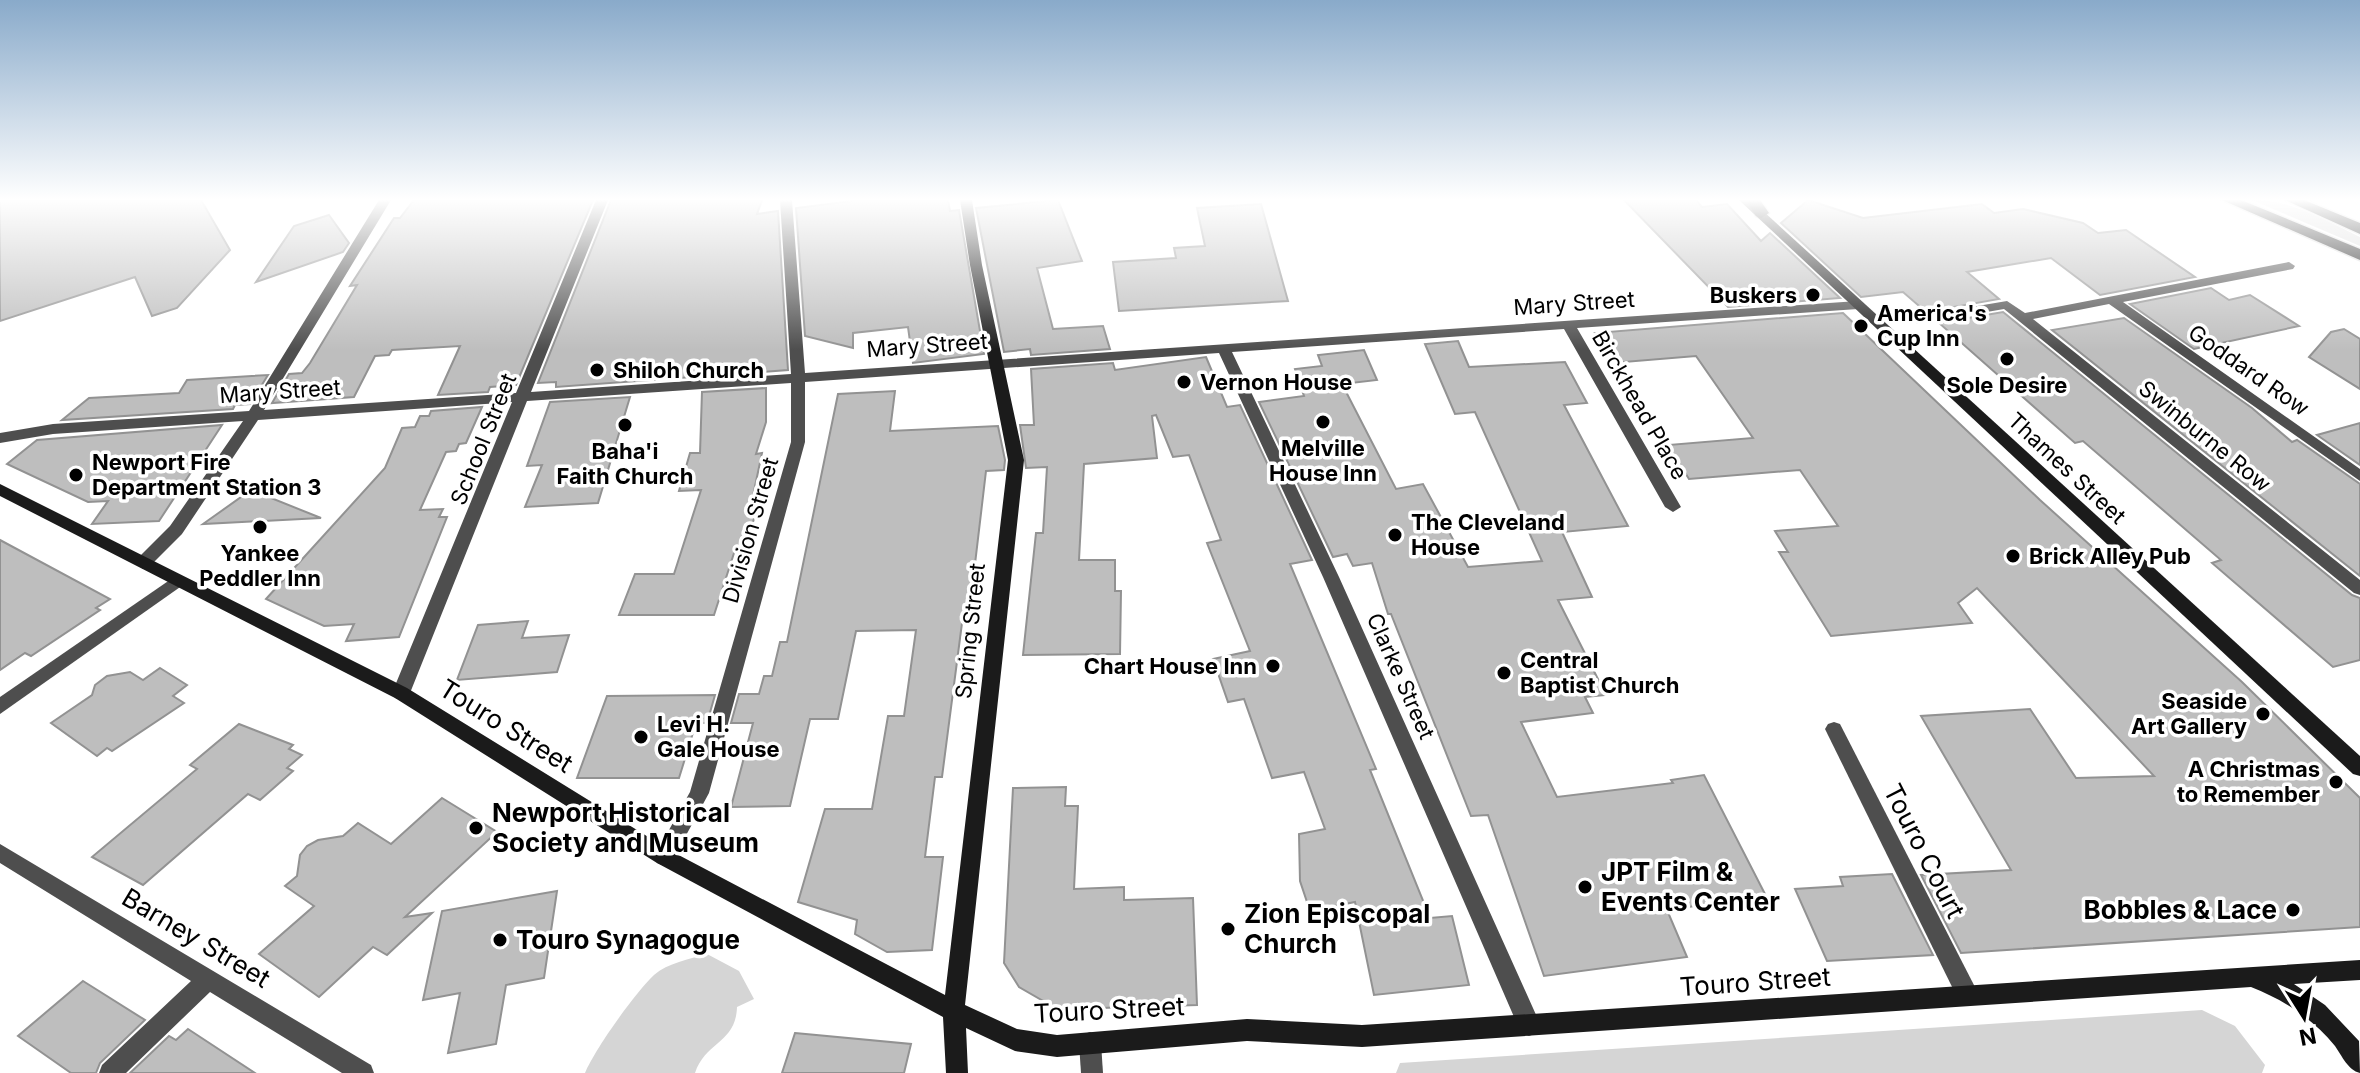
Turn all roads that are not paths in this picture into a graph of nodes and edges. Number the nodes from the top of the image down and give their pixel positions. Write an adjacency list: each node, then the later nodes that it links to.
1 (354, 250): 16 (street)
2 (582, 250): 15 (street, School Street)
3 (789, 250): 14 (street, Division Street)
4 (972, 250): 13 (main road, Spring Street)
5 (1802, 250): 8 (main road, Thames Street)
6 (2289, 266): 7 (street)
7 (2113, 301): 9 (street); 18 (street, Goddard Row)
8 (1858, 305): 11 (street, Mary Street); 27 (main road, Thames Street)
9 (2023, 317): 10 (street); 23 (street, Swinburne Row)
10 (1918, 320)
11 (1568, 325): 12 (street, Mary Street); 20 (street, Birckhead Place)
12 (1223, 348): 13 (street, Mary Street); 35 (street, Clarke Street)
13 (997, 363): 14 (street, Mary Street); 34 (main road, Spring Street)
14 (798, 376): 15 (street, Mary Street); 29 (street, Division Street)
15 (525, 396): 16 (street, Mary Street); 24 (street, School Street)
16 (254, 415): 17 (street, Mary Street); 21 (street)
17 (0, 438)
18 (2360, 476)
19 (0, 489): 21 (main road, Touro Street)
20 (1673, 507)
21 (143, 563): 22 (main road, Touro Street)
22 (177, 581): 24 (main road, Touro Street); 25 (street)
23 (2360, 589)
24 (401, 693): 29 (main road, Touro Street)
25 (0, 707)
26 (1834, 729): 33 (street, Touro Court)
27 (2360, 768)
28 (0, 853): 32 (street, Barney Street)
29 (664, 857): 34 (main road, Touro Street)
30 (2360, 970): 31 (main road, Touro Street)
31 (2249, 977): 33 (main road, Touro Street); 37 (main road)
32 (209, 978): 38 (street); 39 (street, Barney Street)
33 (1968, 996): 35 (main road, Touro Street)
34 (954, 1009): 36 (main road, Touro Street); 40 (main road, Spring Street)
35 (1529, 1025): 36 (main road, Touro Street)
36 (1090, 1043): 41 (street)
37 (2360, 1063)
38 (110, 1073)
39 (363, 1073)
40 (957, 1073)
41 (1092, 1073)

